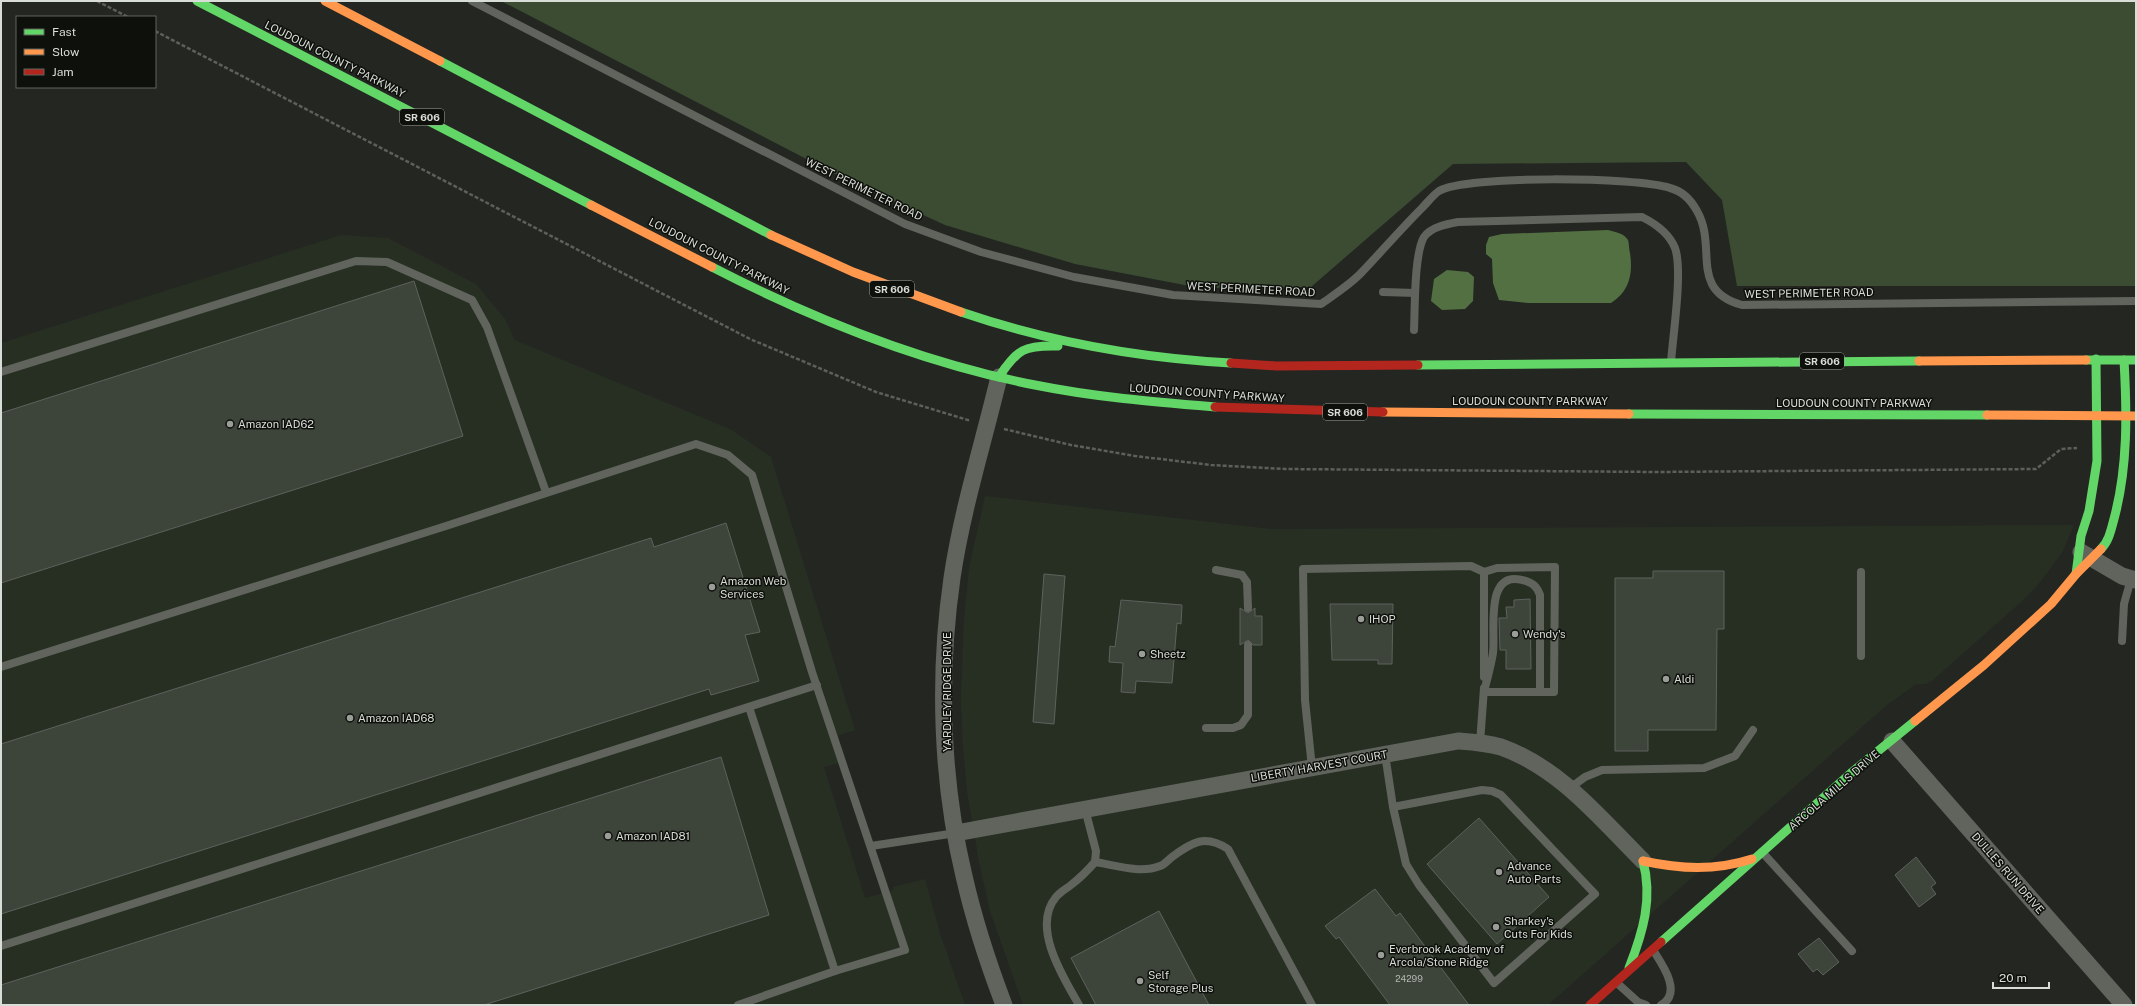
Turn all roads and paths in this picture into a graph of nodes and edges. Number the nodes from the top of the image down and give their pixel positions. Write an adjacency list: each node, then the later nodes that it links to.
1 (97, 1): 5 (path)
2 (197, 1): 16 (main road, LOUDOUN COUNTY PARKWAY / SR 606)
3 (325, 1): 10 (main road, SR 606)
4 (472, 1): 8 (lane, WEST PERIMETER ROAD)
5 (126, 16)
6 (1383, 292): 7 (lane)
7 (1415, 293): 9 (lane); 14 (lane)
8 (2136, 301)
9 (1414, 330)
10 (1087, 346): 14 (main road, SR 606); 16 (main road)
11 (2096, 359): 12 (main road, SR 606); 14 (main road, SR 606); 17 (main road)
12 (2124, 360): 13 (main road, SR 606); 18 (main road, ARCOLA MILLS DRIVE)
13 (2136, 360)
14 (1671, 362)
15 (1, 372): 19 (lane)
16 (999, 377): 17 (main road, LOUDOUN COUNTY PARKWAY / SR 606); 44 (street, YARDLEY RIDGE DRIVE)
17 (2096, 416): 18 (main road, LOUDOUN COUNTY PARKWAY / SR 606); 20 (main road)
18 (2131, 416): 20 (main road, ARCOLA MILLS DRIVE)
19 (546, 492): 30 (lane); 31 (lane)
20 (2086, 555): 24 (main road); 24 (main road, ARCOLA MILLS DRIVE); 25 (street)
21 (1216, 570): 26 (lane)
22 (1484, 572): 32 (lane); 33 (lane); 40 (lane)
23 (1861, 572): 29 (lane)
24 (2076, 574): 37 (main road, ARCOLA MILLS DRIVE)
25 (2134, 579): 27 (lane)
26 (1248, 608)
27 (2122, 641)
28 (1248, 645): 35 (lane)
29 (1861, 656)
30 (1, 667)
31 (817, 686): 34 (lane); 45 (lane)
32 (1484, 692): 33 (lane); 33 (lane); 38 (lane)
33 (1540, 692)
34 (749, 707): 49 (lane); 52 (lane)
35 (1206, 728)
36 (1753, 730): 41 (lane)
37 (1892, 741): 46 (main road, ARCOLA MILLS DRIVE); 63 (street, DULLES RUN DRIVE)
38 (1480, 743): 39 (street, LIBERTY HARVEST COURT); 41 (street, LIBERTY HARVEST COURT)
39 (1385, 754): 40 (street, LIBERTY HARVEST COURT); 42 (lane)
40 (1312, 768): 43 (street, LIBERTY HARVEST COURT)
41 (1570, 788): 47 (street, LIBERTY HARVEST COURT)
42 (1393, 808): 42 (lane)
43 (1085, 810): 44 (street, LIBERTY HARVEST COURT); 48 (lane)
44 (956, 832): 45 (lane); 57 (street, YARDLEY RIDGE DRIVE)
45 (871, 846): 52 (lane)
46 (1760, 855): 47 (main road); 50 (main road, ARCOLA MILLS DRIVE); 51 (lane)
47 (1643, 861): 53 (main road)
48 (1095, 862): 58 (lane); 59 (lane)
49 (1, 946)
50 (1653, 949): 53 (main road, ARCOLA MILLS DRIVE); 62 (lane)
51 (1852, 951)
52 (834, 970): 55 (lane)
53 (1628, 972): 54 (main road, ARCOLA MILLS DRIVE)
54 (1616, 982): 60 (main road, ARCOLA MILLS DRIVE); 61 (lane)
55 (761, 1001): 56 (lane)
56 (738, 1005)
57 (1004, 1005)
58 (1079, 1005)
59 (1312, 1005)
60 (1590, 1005)
61 (1646, 1005)
62 (1661, 1005)
63 (2124, 1005)

